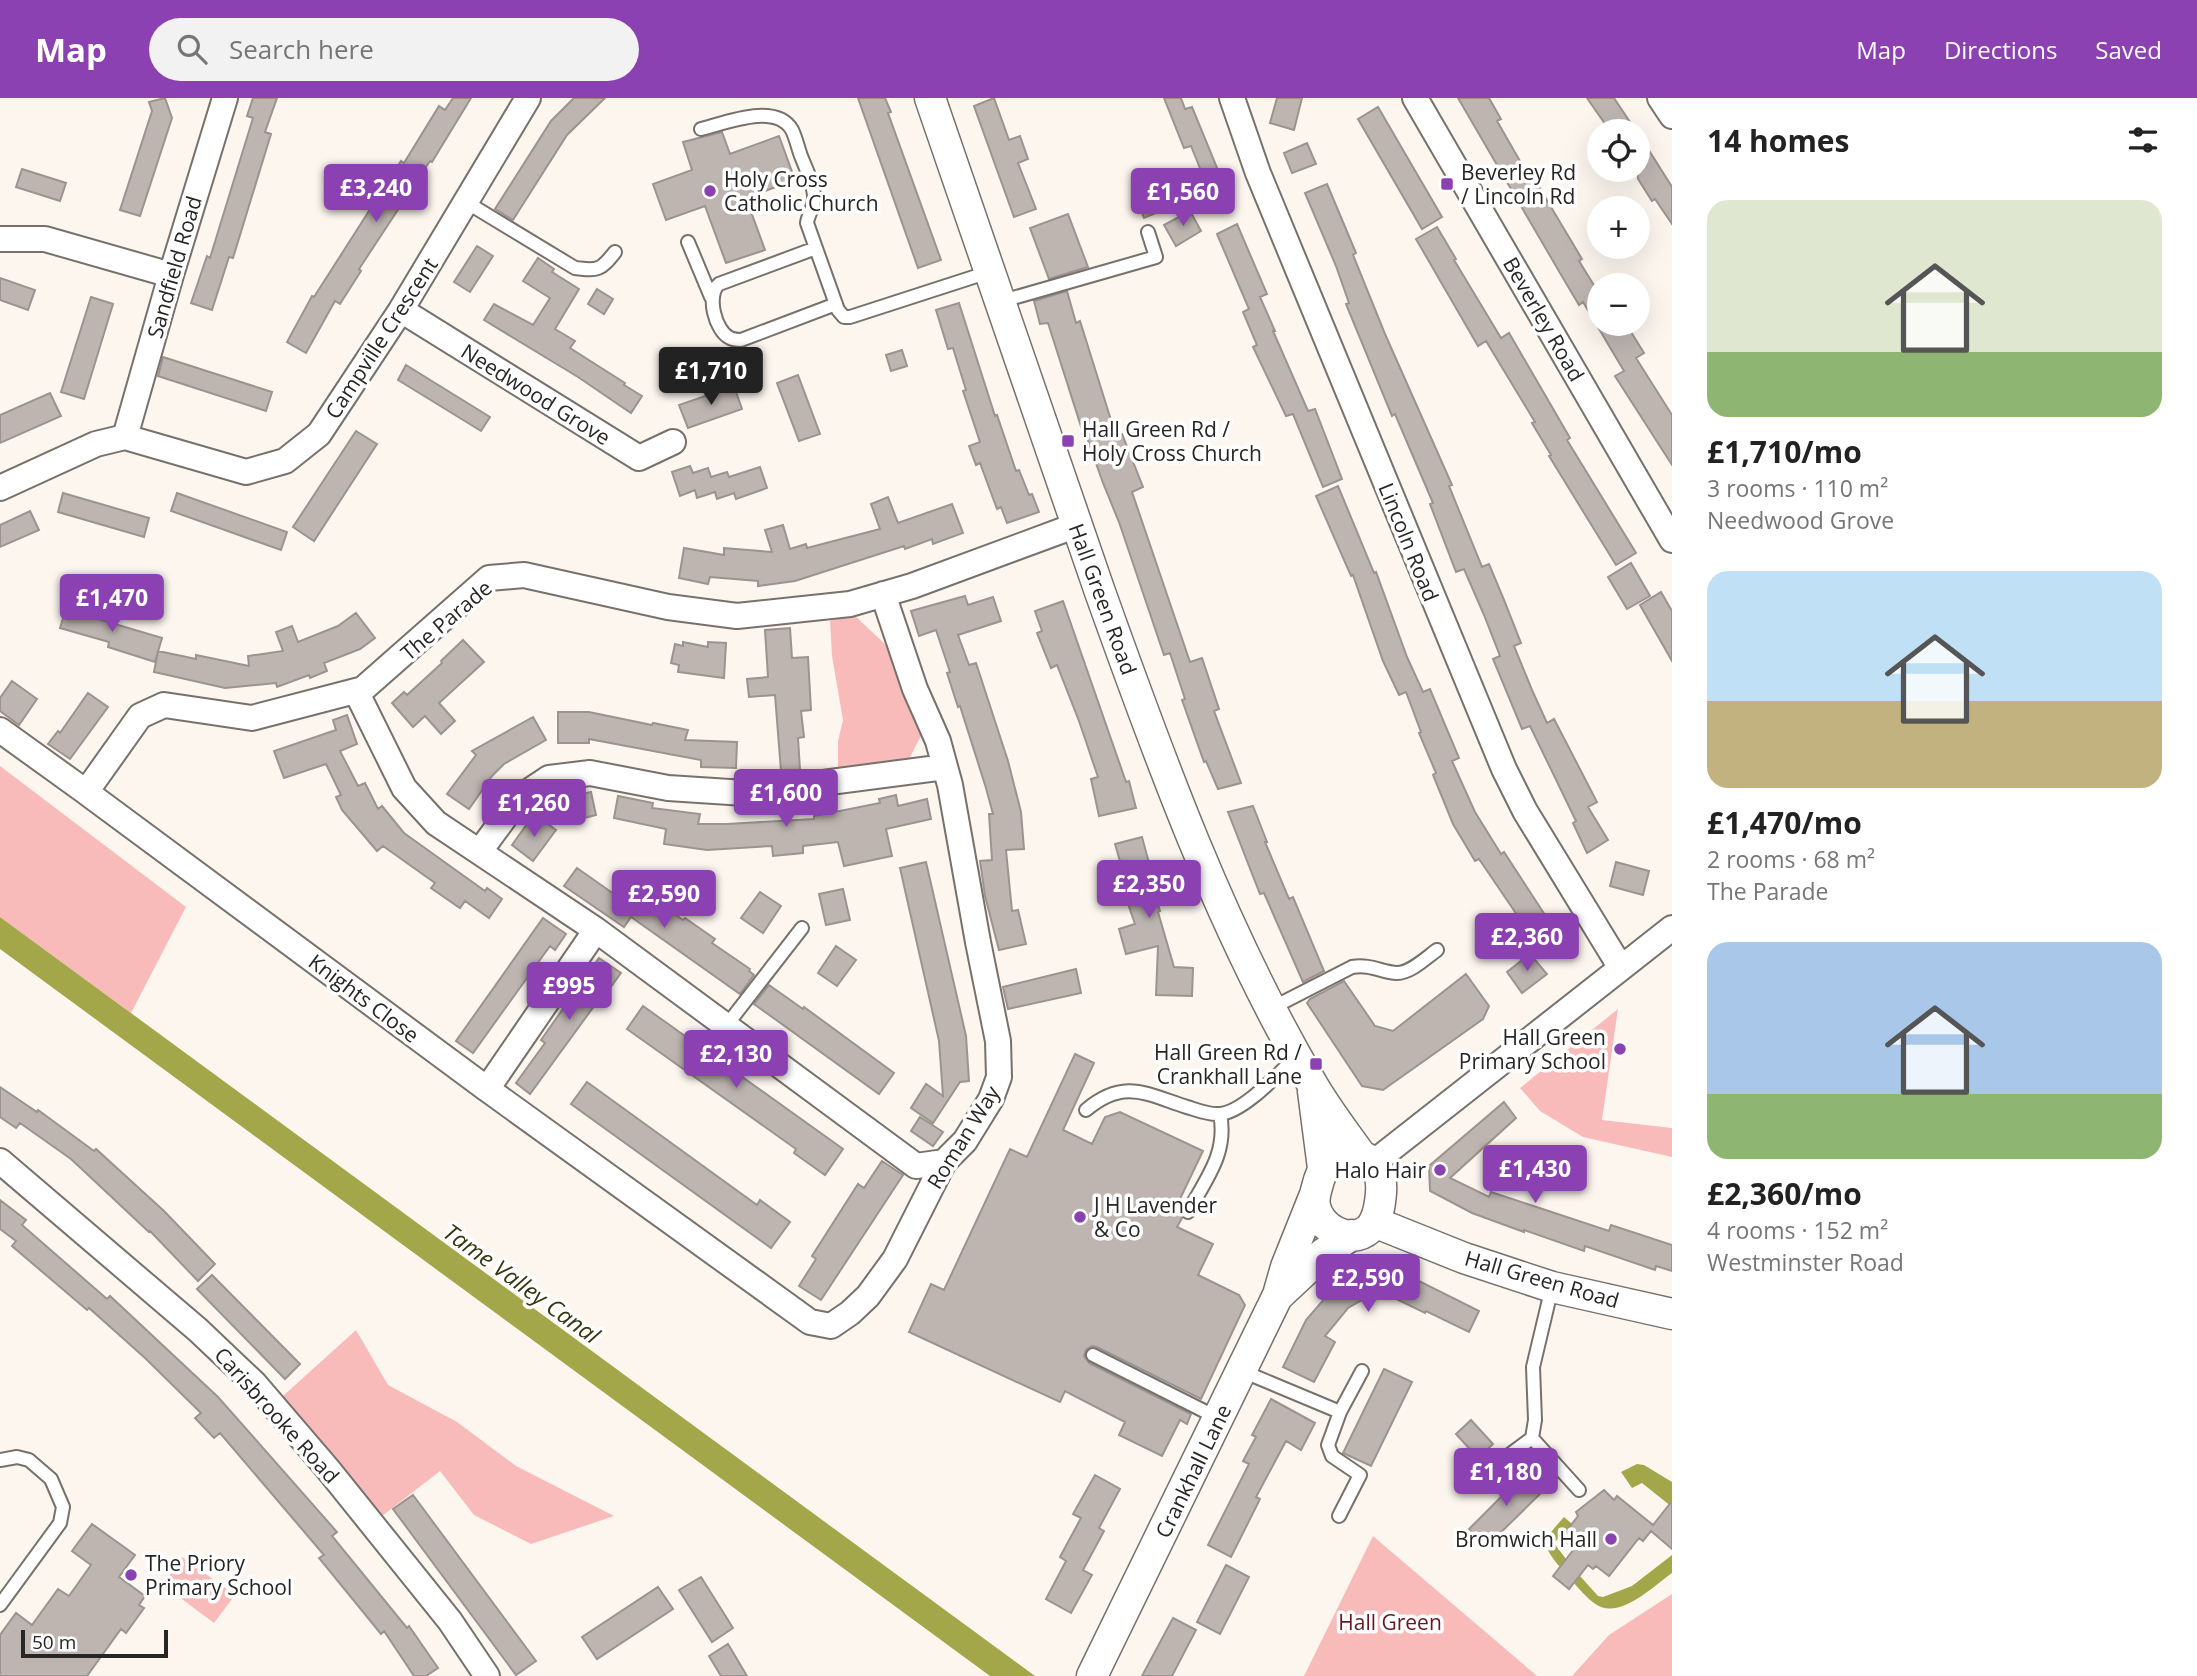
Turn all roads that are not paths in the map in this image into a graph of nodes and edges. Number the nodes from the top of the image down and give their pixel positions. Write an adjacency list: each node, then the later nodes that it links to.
1 (225, 98): 16 (street, Sandfield Road)
2 (528, 98): 9 (street, Campville Crescent)
3 (930, 98): 15 (street, Hall Green Road)
4 (1232, 98): 36 (street, Lincoln Road)
5 (1415, 98): 25 (street, Beverley Road)
6 (1660, 98): 7 (street)
7 (1672, 116)
8 (701, 129): 13 (lane)
9 (466, 202): 14 (lane); 20 (street, Campville Crescent)
10 (1148, 232): 18 (lane)
11 (0, 239): 16 (street)
12 (688, 242): 17 (lane)
13 (816, 248): 17 (lane); 19 (lane)
14 (615, 252)
15 (989, 272): 18 (street, Hall Green Road); 19 (lane)
16 (171, 275): 21 (street, Sandfield Road)
17 (711, 297): 19 (lane)
18 (999, 302): 24 (street, Hall Green Road)
19 (836, 304)
20 (401, 310): 21 (street, Campville Crescent); 22 (street, Needwood Grove)
21 (125, 437): 23 (street)
22 (673, 442)
23 (0, 488)
24 (1077, 526): 26 (street, The Parade); 37 (street, Hall Green Road)
25 (1672, 540)
26 (883, 594): 27 (street, The Parade); 29 (street, Roman Way)
27 (356, 691): 30 (street, The Parade); 31 (street)
28 (0, 730): 30 (street)
29 (946, 767): 31 (street); 46 (street, Roman Way)
30 (86, 792): 41 (street, Knights Close)
31 (480, 851): 34 (street)
32 (802, 928): 38 (lane)
33 (1672, 928): 36 (street)
34 (596, 930): 38 (street); 41 (street)
35 (1437, 950): 37 (lane)
36 (1621, 968): 44 (street)
37 (1272, 1008): 39 (street, Hall Green Road)
38 (726, 1026): 46 (street)
39 (1297, 1056): 40 (street, Hall Green Road); 43 (lane)
40 (1312, 1084): 44 (street, Hall Green Road); 47 (street, Hall Green Road)
41 (487, 1089): 46 (street, Roman Way)
42 (1086, 1110): 43 (lane)
43 (1220, 1114): 49 (lane)
44 (1366, 1158): 47 (street); 50 (street)
45 (0, 1161): 65 (street, Carisbrooke Road)
46 (944, 1162)
47 (1323, 1168): 48 (street)
48 (1314, 1197): 50 (street); 52 (street, Crankhall Lane)
49 (1188, 1212)
50 (1363, 1229): 51 (street, Hall Green Road); 52 (street, Crankhall Lane)
51 (1552, 1287): 53 (street, Hall Green Road); 59 (lane)
52 (1278, 1295): 55 (street, Crankhall Lane)
53 (1672, 1314)
54 (1093, 1355): 58 (lane)
55 (1242, 1371): 57 (lane); 58 (street, Crankhall Lane)
56 (1362, 1371): 57 (lane)
57 (1340, 1412): 63 (lane)
58 (1219, 1418): 66 (street, Crankhall Lane)
59 (1532, 1438): 61 (lane); 62 (lane)
60 (0, 1460): 64 (lane)
61 (1489, 1470)
62 (1579, 1490)
63 (1339, 1516)
64 (0, 1605)
65 (487, 1676)
66 (1092, 1676)

